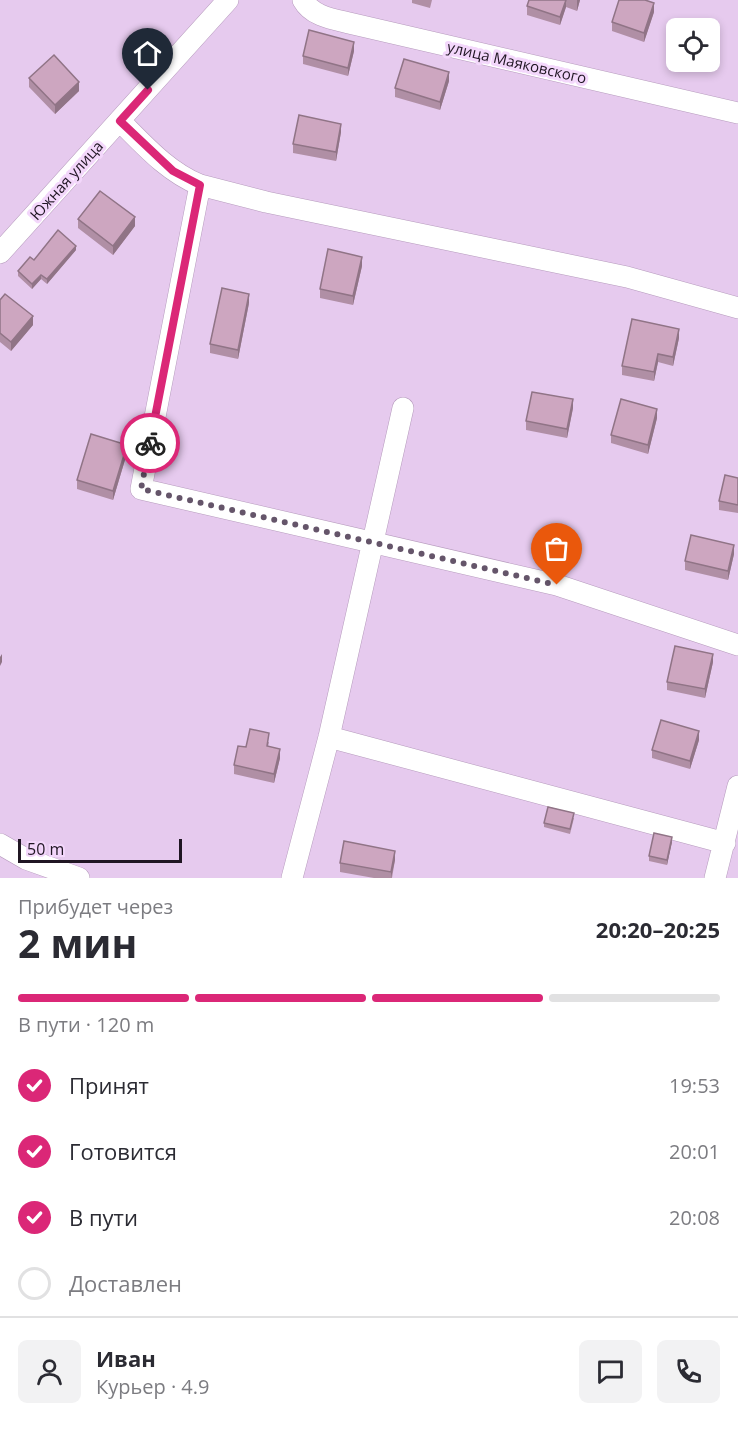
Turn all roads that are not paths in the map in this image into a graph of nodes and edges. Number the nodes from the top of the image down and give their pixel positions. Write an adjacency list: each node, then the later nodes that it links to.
1 (228, 0): 4 (street, Южная улица)
2 (303, 0): 3 (street, улица Маяковского)
3 (738, 113)
4 (120, 121): 5 (street); 6 (street, Южная улица)
5 (200, 185): 7 (street); 9 (street)
6 (0, 253)
7 (738, 309)
8 (403, 408): 9 (street)
9 (372, 543): 10 (street); 11 (street)
10 (738, 645)
11 (329, 737): 13 (street); 16 (street)
12 (738, 786): 13 (street)
13 (725, 843): 17 (street)
14 (0, 844): 15 (street)
15 (79, 878)
16 (292, 878)
17 (715, 878)

